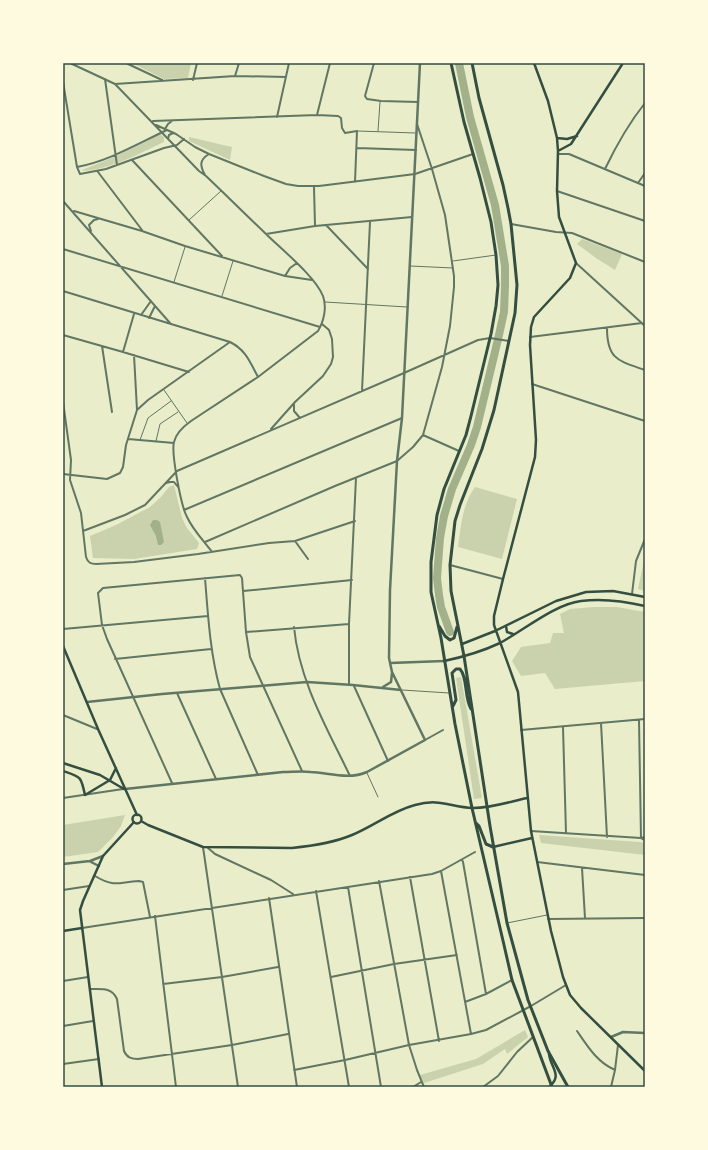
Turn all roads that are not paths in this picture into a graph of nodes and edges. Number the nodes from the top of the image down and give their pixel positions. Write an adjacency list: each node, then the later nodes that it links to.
1 (70, 63): 15 (street)
2 (126, 63): 17 (street)
3 (197, 63): 16 (street)
4 (239, 63): 13 (street)
5 (289, 63): 14 (street)
6 (330, 63): 23 (street)
7 (374, 63): 20 (street)
8 (420, 63): 21 (street)
9 (451, 63): 44 (main road)
10 (472, 63): 68 (main road)
11 (534, 63): 36 (main road)
12 (623, 63): 35 (main road)
13 (235, 76): 14 (street); 16 (street)
14 (286, 77): 24 (street)
15 (105, 79): 19 (street); 45 (street)
16 (193, 80): 17 (street)
17 (163, 81): 19 (street)
18 (63, 82): 48 (street)
19 (115, 84): 26 (street)
20 (380, 101): 21 (street); 32 (lane)
21 (418, 102): 27 (street)
22 (645, 102): 50 (street)
23 (317, 115): 24 (street); 30 (street)
24 (277, 117): 25 (street)
25 (173, 120): 26 (street); 29 (street)
26 (152, 121): 28 (street)
27 (417, 124): 34 (street); 49 (street)
28 (156, 125): 29 (street); 31 (street)
29 (166, 129): 31 (street); 33 (street)
30 (358, 131): 32 (lane); 40 (street)
31 (162, 132): 37 (street); 45 (street)
32 (378, 132): 34 (lane)
33 (173, 133): 37 (street); 38 (street)
34 (417, 133): 41 (street)
35 (577, 135): 36 (main road); 42 (main road)
36 (557, 138): 42 (main road)
37 (167, 139): 39 (street)
38 (184, 139): 39 (street); 43 (street)
39 (174, 146): 46 (street); 54 (street)
40 (357, 148): 41 (street); 55 (street)
41 (416, 150): 53 (street)
42 (558, 153): 50 (street); 60 (main road)
43 (209, 154): 54 (street); 57 (street)
44 (473, 154): 49 (street); 77 (main road)
45 (116, 155): 47 (street); 48 (street)
46 (132, 160): 47 (street); 65 (street)
47 (117, 165): 51 (street)
48 (76, 167): 51 (street)
49 (432, 168): 53 (street); 80 (street)
50 (605, 169): 56 (street)
51 (98, 172): 71 (street)
52 (645, 173): 56 (street)
53 (415, 174): 55 (street); 63 (street)
54 (206, 176): 59 (street)
55 (355, 182): 57 (street)
56 (638, 183): 58 (street)
57 (314, 186): 70 (street)
58 (645, 186)
59 (221, 191): 65 (lane); 74 (street)
60 (557, 191): 66 (street); 73 (main road)
61 (63, 200): 62 (street)
62 (74, 212): 64 (street); 72 (street)
63 (412, 217): 67 (street); 85 (street)
64 (99, 218): 71 (street); 72 (street)
65 (188, 220): 78 (street)
66 (645, 221)
67 (370, 222): 69 (street); 87 (street)
68 (511, 224): 73 (street); 110 (main road)
69 (326, 225): 70 (street); 87 (street)
70 (316, 226): 74 (street)
71 (142, 230): 75 (street)
72 (92, 233): 84 (street)
73 (565, 233): 81 (street); 83 (main road)
74 (266, 234): 82 (street)
75 (185, 246): 78 (street); 90 (lane)
76 (63, 249): 84 (street)
77 (496, 255): 80 (lane); 109 (main road)
78 (222, 257): 79 (street)
79 (234, 260): 88 (street); 92 (lane)
80 (453, 261): 86 (street)
81 (645, 262)
82 (297, 263): 88 (street); 89 (street)
83 (576, 263): 103 (street); 108 (main road)
84 (120, 266): 90 (street); 93 (street)
85 (410, 266): 86 (lane); 97 (street)
86 (453, 268): 114 (street)
87 (368, 269): 95 (street)
88 (284, 276): 89 (street)
89 (312, 280): 94 (street)
90 (174, 282): 92 (street)
91 (63, 292): 98 (street)
92 (222, 297): 105 (street)
93 (151, 301): 96 (street); 99 (street)
94 (324, 302): 95 (lane); 102 (street)
95 (366, 304): 97 (lane); 122 (street)
96 (156, 306): 100 (street); 101 (street)
97 (408, 307): 118 (street)
98 (134, 314): 99 (street); 113 (street)
99 (141, 315): 100 (street)
100 (149, 318): 101 (street)
101 (171, 324): 111 (street)
102 (322, 324): 105 (street); 125 (street)
103 (642, 324): 104 (street); 106 (street)
104 (645, 326)
105 (320, 327): 119 (street)
106 (607, 328): 108 (street); 116 (street)
107 (63, 335): 112 (street)
108 (530, 337): 120 (main road)
109 (491, 338): 110 (street); 114 (street); 139 (main road)
110 (509, 341): 155 (main road)
111 (230, 342): 117 (street); 119 (street)
112 (102, 346): 113 (street); 128 (street)
113 (123, 352): 115 (street)
114 (444, 355): 118 (street); 134 (street)
115 (134, 356): 117 (street); 126 (street)
116 (645, 370)
117 (189, 372): 121 (street)
118 (404, 373): 122 (street); 130 (street)
119 (258, 377): 132 (street)
120 (532, 384): 131 (street); 157 (main road)
121 (163, 390): 123 (lane); 126 (street)
122 (362, 391): 129 (street)
123 (171, 401): 127 (lane); 136 (lane)
124 (63, 402): 143 (street)
125 (295, 402): 129 (street); 133 (street)
126 (137, 410): 135 (street)
127 (179, 411): 132 (lane); 137 (lane)
128 (112, 412)
129 (300, 418): 133 (street)
130 (402, 418): 140 (street); 147 (street)
131 (645, 420)
132 (188, 424): 138 (street)
133 (270, 430): 141 (street)
134 (423, 435): 139 (street); 140 (street)
135 (128, 439): 136 (street); 143 (street)
136 (139, 440): 137 (street)
137 (156, 442): 138 (street)
138 (174, 443): 141 (street)
139 (459, 451): 167 (main road)
140 (397, 462): 144 (street); 181 (street)
141 (177, 471): 145 (street); 146 (street)
142 (63, 474): 143 (street)
143 (69, 475): 149 (street)
144 (356, 478): 148 (street); 152 (street)
145 (165, 483): 146 (street); 149 (street)
146 (179, 488): 147 (street)
147 (184, 510): 152 (street)
148 (355, 521): 151 (street); 158 (street)
149 (83, 531): 153 (street)
150 (645, 539): 160 (street)
151 (295, 541): 153 (street); 154 (street)
152 (205, 542): 153 (street)
153 (212, 552)
154 (308, 559)
155 (450, 565): 157 (street); 164 (main road)
156 (205, 578): 159 (street); 163 (street); 166 (street)
157 (502, 579): 171 (main road)
158 (352, 580): 159 (street); 165 (street)
159 (243, 591): 172 (street)
160 (632, 594): 161 (main road); 168 (main road)
161 (645, 597)
162 (645, 606): 173 (main road)
163 (208, 616): 166 (street); 177 (street)
164 (456, 622): 167 (main road); 175 (main road)
165 (349, 624): 169 (street); 185 (street)
166 (102, 625): 170 (street); 179 (street)
167 (438, 625): 180 (main road)
168 (506, 626): 171 (main road); 173 (main road)
169 (294, 627): 172 (street); 183 (street)
170 (63, 629)
171 (495, 631): 174 (main road); 175 (main road)
172 (246, 632): 184 (street)
173 (513, 634): 174 (main road)
174 (499, 643): 178 (main road); 203 (main road)
175 (462, 644): 178 (main road)
176 (63, 646): 193 (main road)
177 (211, 649): 179 (street); 188 (street)
178 (462, 656): 180 (main road); 195 (main road)
179 (115, 659): 192 (street)
180 (444, 661): 181 (street); 191 (main road)
181 (390, 663): 182 (street)
182 (392, 672): 187 (street); 189 (street)
183 (307, 682): 184 (street); 185 (street); 212 (street)
184 (262, 685): 188 (street); 209 (street)
185 (349, 685): 186 (street)
186 (353, 685): 187 (street); 205 (street)
187 (382, 688): 189 (street)
188 (220, 689): 190 (street); 211 (street)
189 (402, 690): 191 (lane); 204 (street)
190 (176, 693): 192 (street); 213 (street)
191 (451, 693): 194 (main road)
192 (132, 696): 193 (street); 215 (street)
193 (87, 702): 201 (main road)
194 (453, 707): 195 (main road); 222 (main road)
195 (472, 710): 221 (main road)
196 (63, 715): 201 (street)
197 (645, 719): 198 (street)
198 (639, 720): 199 (street); 231 (street)
199 (601, 723): 200 (street); 229 (street)
200 (563, 727): 203 (street); 228 (street)
201 (98, 729): 207 (main road)
202 (443, 730): 204 (street)
203 (521, 730): 220 (main road)
204 (425, 740): 205 (street)
205 (388, 761): 210 (street)
206 (63, 763): 214 (main road)
207 (116, 767): 214 (main road); 216 (main road)
208 (63, 771): 217 (main road)
209 (302, 771): 211 (street); 212 (street)
210 (366, 772): 212 (street); 218 (lane)
211 (258, 775): 213 (street)
212 (350, 776)
213 (216, 779): 215 (street)
214 (110, 780): 216 (main road); 217 (main road)
215 (172, 783): 216 (street)
216 (125, 789): 217 (street); 223 (main road)
217 (85, 795): 219 (street)
218 (378, 797)
219 (63, 798)
220 (527, 798): 221 (main road); 227 (main road)
221 (487, 807): 222 (main road); 234 (main road)
222 (472, 808): 226 (main road); 235 (main road)
223 (137, 815): 224 (main road); 225 (main road)
224 (141, 821): 225 (main road); 233 (main road)
225 (134, 822): 237 (main road)
226 (475, 822): 234 (main road); 273 (main road)
227 (531, 831): 228 (street); 230 (main road)
228 (566, 833): 229 (street)
229 (607, 837): 231 (street)
230 (532, 838): 234 (main road); 240 (main road)
231 (641, 838): 232 (street)
232 (645, 838)
233 (203, 847): 235 (main road); 255 (street)
234 (493, 847): 262 (main road)
235 (208, 848): 253 (street)
236 (475, 852): 238 (street)
237 (104, 856): 239 (street); 242 (main road)
238 (462, 860): 244 (street); 278 (street)
239 (90, 861): 241 (street); 242 (street)
240 (537, 862): 243 (street); 256 (main road)
241 (63, 864)
242 (100, 866): 246 (main road)
243 (582, 868): 245 (street); 259 (street)
244 (441, 871): 247 (street); 265 (street)
245 (645, 875)
246 (95, 876): 249 (main road); 258 (street)
247 (410, 877): 248 (street); 266 (street)
248 (379, 881): 250 (street); 267 (street)
249 (89, 886): 251 (street); 263 (main road)
250 (348, 886): 252 (street); 269 (street)
251 (63, 890)
252 (316, 891): 253 (street); 272 (street)
253 (293, 894): 254 (street)
254 (269, 898): 255 (street); 268 (street)
255 (212, 907): 257 (street); 270 (street)
256 (548, 915): 261 (main road); 262 (lane)
257 (155, 916): 258 (street); 275 (street)
258 (150, 917): 263 (street)
259 (585, 918): 260 (street); 261 (street)
260 (645, 918)
261 (548, 919): 276 (main road)
262 (507, 923): 280 (main road)
263 (82, 928): 264 (main road); 271 (main road)
264 (63, 931)
265 (457, 955): 266 (street); 279 (street)
266 (425, 960): 267 (street); 290 (street)
267 (394, 964): 269 (street); 292 (street)
268 (279, 967): 270 (street); 286 (street)
269 (362, 971): 272 (street); 294 (street)
270 (222, 976): 275 (street); 291 (street)
271 (88, 977): 274 (street); 277 (main road)
272 (331, 977): 298 (street)
273 (512, 980): 278 (street); 281 (main road)
274 (63, 981)
275 (163, 984): 296 (street)
276 (566, 985): 280 (street); 289 (main road)
277 (90, 988): 282 (main road); 296 (street)
278 (486, 994): 279 (street)
279 (465, 1002): 287 (street)
280 (531, 1006): 281 (street); 295 (main road)
281 (523, 1010): 287 (street); 288 (main road)
282 (94, 1021): 283 (street); 297 (main road)
283 (63, 1026)
284 (577, 1031): 301 (street)
285 (645, 1033): 289 (street)
286 (288, 1034): 291 (street); 300 (street)
287 (471, 1034): 290 (street)
288 (533, 1037): 304 (main road); 313 (street)
289 (611, 1037): 293 (main road)
290 (439, 1041): 292 (street)
291 (232, 1045): 296 (street); 307 (street)
292 (410, 1045): 294 (street); 303 (street)
293 (618, 1045): 301 (street); 302 (main road)
294 (375, 1052): 298 (street); 310 (street)
295 (548, 1052): 304 (main road); 314 (main road)
296 (171, 1053): 306 (street)
297 (99, 1059): 299 (street); 305 (main road)
298 (345, 1060): 300 (street); 309 (street)
299 (63, 1064)
300 (294, 1070): 308 (street)
301 (615, 1070): 315 (street)
302 (645, 1070)
303 (421, 1082): 311 (street); 312 (street)
304 (551, 1086)
305 (102, 1087)
306 (176, 1087)
307 (238, 1087)
308 (297, 1087)
309 (349, 1087)
310 (381, 1087)
311 (413, 1087)
312 (424, 1087)
313 (483, 1087)
314 (568, 1087)
315 (611, 1087)

